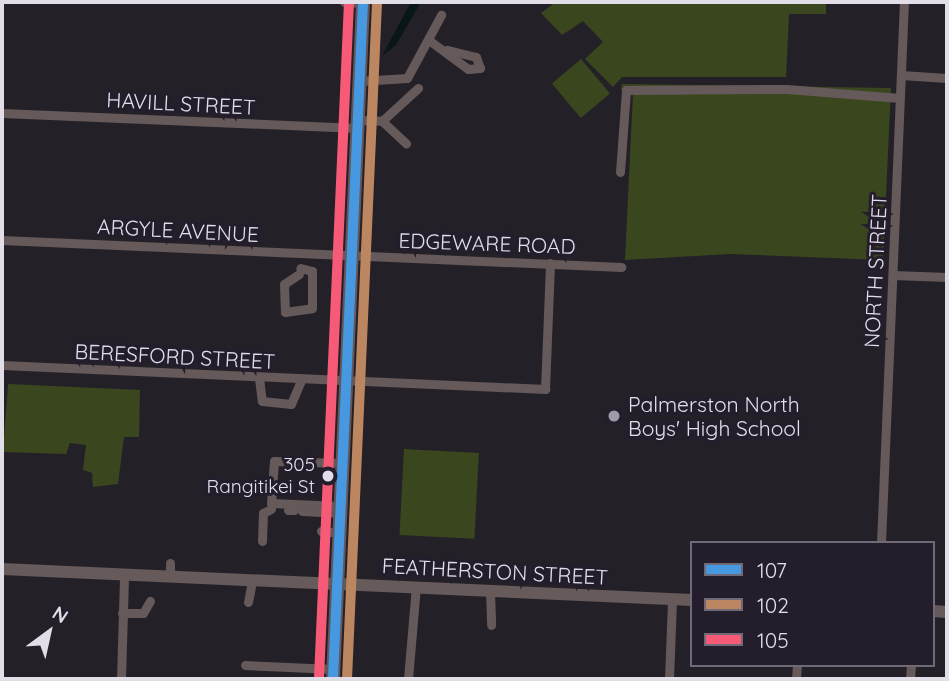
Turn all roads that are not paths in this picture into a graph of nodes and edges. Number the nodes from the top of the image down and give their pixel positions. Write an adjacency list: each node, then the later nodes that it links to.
1 (344, 2): 2 (street)
2 (363, 2): 10 (highway)
3 (904, 2): 7 (street, NORTH STREET)
4 (441, 15): 5 (street)
5 (430, 41): 6 (street); 8 (street)
6 (447, 50)
7 (901, 75): 9 (street); 11 (street, NORTH STREET)
8 (407, 78): 10 (street); 13 (street)
9 (947, 78)
10 (360, 81): 14 (highway)
11 (900, 98): 16 (street); 22 (street, NORTH STREET)
12 (2, 113): 14 (street, HAVILL STREET)
13 (382, 121): 14 (street, HAVILL STREET); 15 (street)
14 (358, 124): 18 (highway)
15 (406, 143)
16 (620, 172)
17 (2, 240): 18 (street, ARGYLE AVENUE)
18 (352, 255): 19 (street, EDGEWARE ROAD); 27 (highway)
19 (550, 263): 20 (street, EDGEWARE ROAD); 27 (street, BERESFORD STREET)
20 (621, 267)
21 (299, 271): 21 (street)
22 (893, 275): 23 (street); 33 (street, NORTH STREET)
23 (947, 277)
24 (2, 365): 25 (street, BERESFORD STREET)
25 (259, 378): 26 (street, BERESFORD STREET); 26 (street)
26 (301, 380): 27 (street, BERESFORD STREET)
27 (346, 382): 28 (highway)
28 (342, 463): 29 (highway); 29 (street)
29 (340, 509): 31 (highway); 32 (street)
30 (321, 531): 31 (street)
31 (339, 533): 38 (highway)
32 (262, 541)
33 (881, 541)
34 (170, 563): 37 (street)
35 (2, 569): 36 (main road, FEATHERSTON STREET)
36 (124, 575): 37 (main road, FEATHERSTON STREET); 44 (street)
37 (170, 577): 38 (main road, FEATHERSTON STREET)
38 (338, 585): 39 (main road, FEATHERSTON STREET); 47 (highway)
39 (416, 586): 40 (main road, FEATHERSTON STREET); 49 (street)
40 (490, 591): 41 (main road, FEATHERSTON STREET); 45 (street)
41 (673, 600): 42 (main road, FEATHERSTON STREET); 50 (street)
42 (690, 600)
43 (150, 601): 44 (street)
44 (122, 613): 48 (street)
45 (491, 625)
46 (244, 665): 47 (street)
47 (333, 674)
48 (121, 679)
49 (408, 679)
50 (669, 679)

